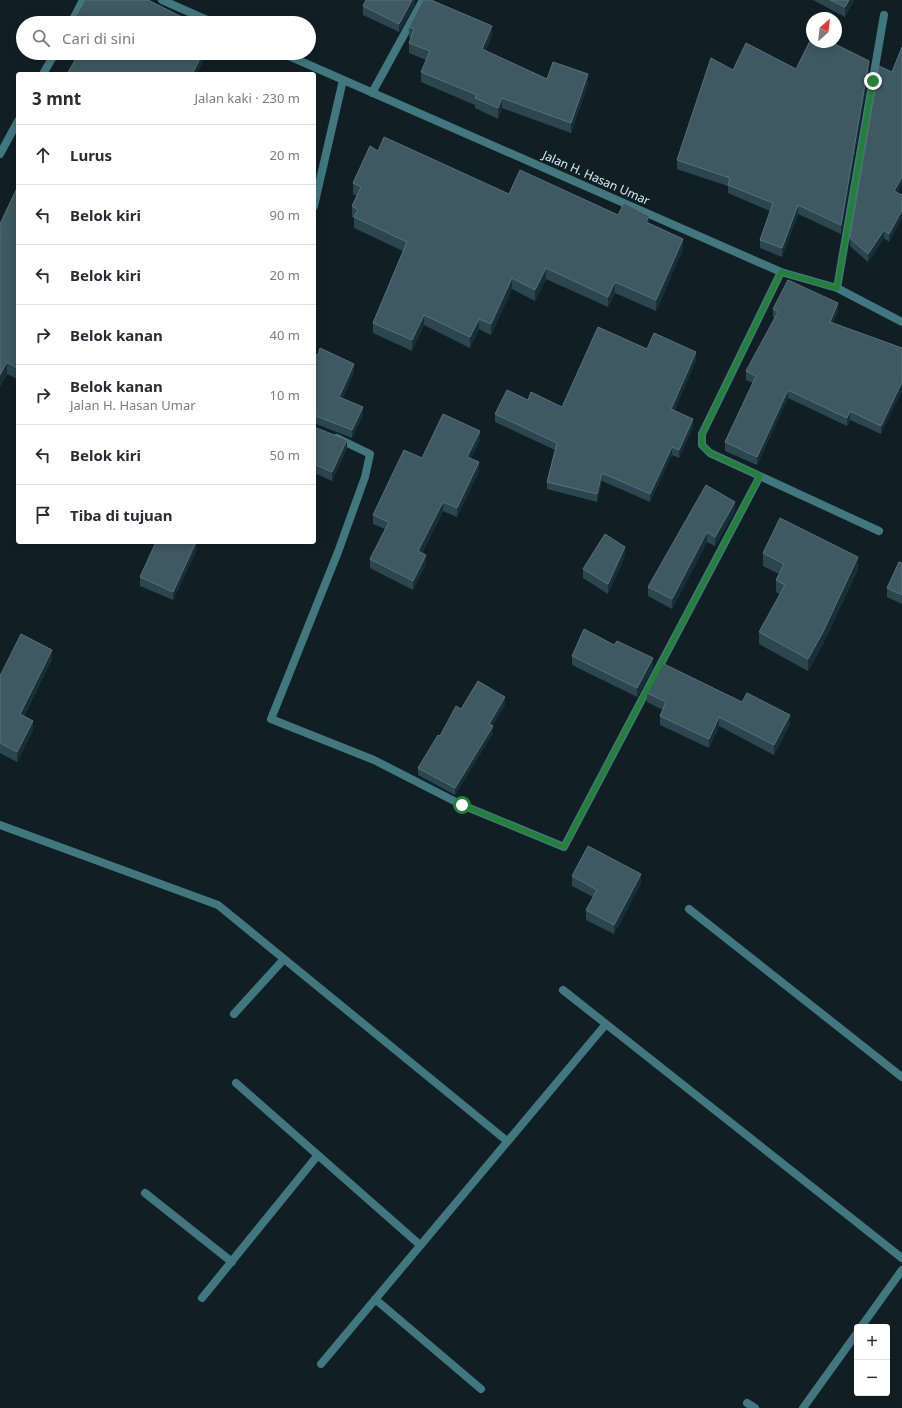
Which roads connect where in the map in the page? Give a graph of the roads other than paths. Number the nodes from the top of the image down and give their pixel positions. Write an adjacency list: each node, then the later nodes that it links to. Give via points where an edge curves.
1 (83, 0): 4 (street)
2 (162, 0): 5 (street)
3 (423, 0): 11 (street)
4 (75, 16)
5 (198, 16)
6 (884, 16): 16 (street)
7 (51, 60): 9 (street)
8 (298, 60): 10 (street, Jalan H. Hasan Umar)
9 (44, 72)
10 (343, 80): 11 (street, Jalan H. Hasan Umar); 14 (street)
11 (372, 93): 15 (street, Jalan H. Hasan Umar)
12 (16, 125): 13 (street)
13 (0, 154)
14 (316, 197)
15 (781, 272): 16 (street, Jalan H. Hasan Umar); 19 (street, via 702,434 702,445 710,453)
16 (837, 288): 17 (street, Jalan H. Hasan Umar)
17 (902, 322)
18 (328, 434): 19 (street, via 370,454 365,477 338,552 271,719 374,760 462,805 564,847)
19 (760, 476): 20 (street)
20 (879, 531)
21 (0, 825): 23 (street, via 218,905)
22 (689, 909): 27 (street)
23 (284, 959): 25 (street); 29 (street)
24 (563, 990): 26 (street)
25 (234, 1014)
26 (606, 1024): 29 (street); 33 (street)
27 (902, 1077)
28 (236, 1083): 30 (street)
29 (507, 1141): 32 (street)
30 (318, 1155): 32 (street); 34 (street)
31 (145, 1193): 34 (street)
32 (420, 1245): 37 (street)
33 (902, 1258)
34 (232, 1262): 36 (street)
35 (902, 1270): 38 (street)
36 (202, 1298)
37 (375, 1299): 40 (street); 41 (street)
38 (863, 1324)
39 (854, 1337): 44 (street)
40 (321, 1364)
41 (481, 1389)
42 (747, 1403): 43 (street)
43 (755, 1408)
44 (803, 1408)

